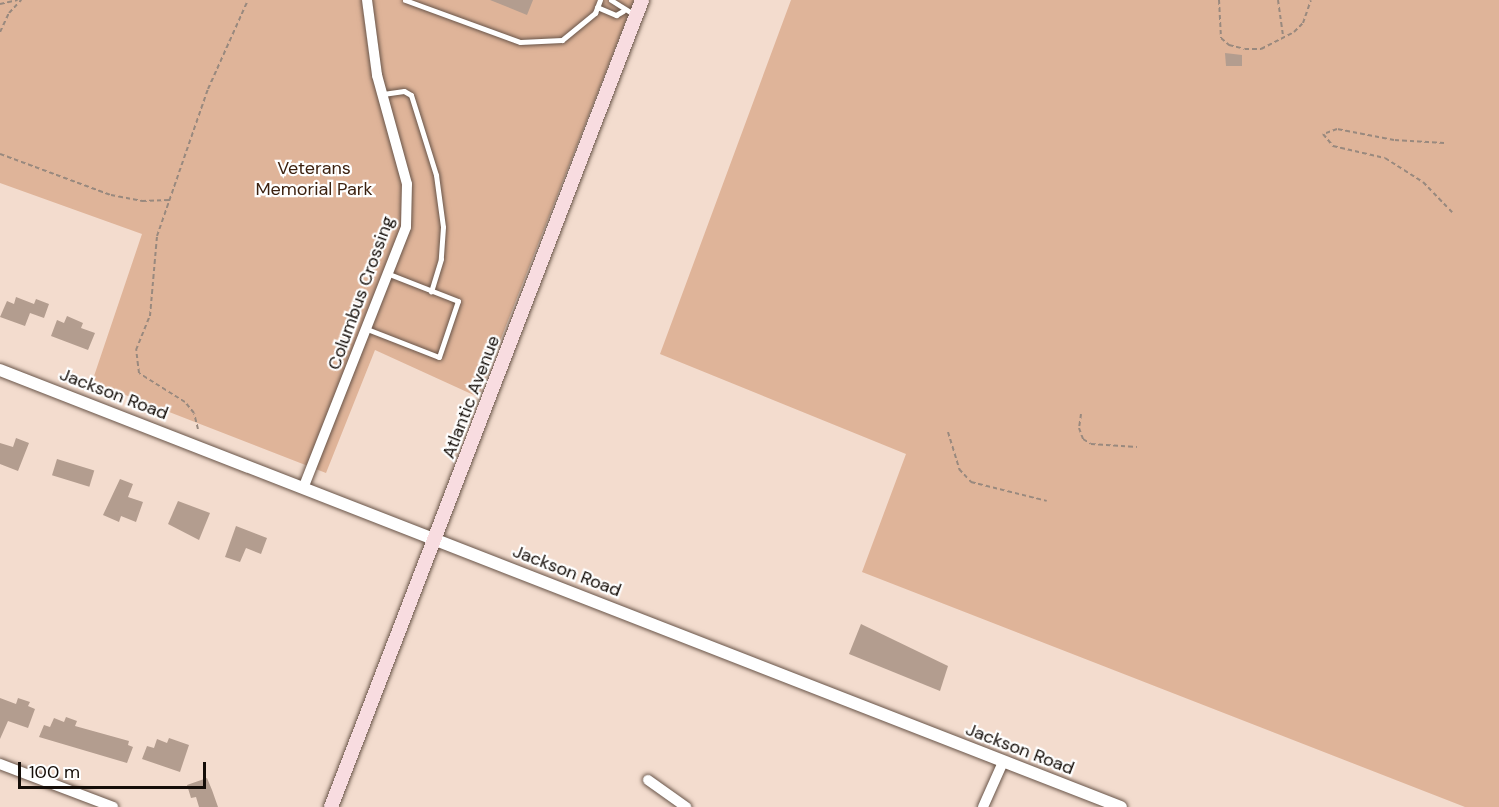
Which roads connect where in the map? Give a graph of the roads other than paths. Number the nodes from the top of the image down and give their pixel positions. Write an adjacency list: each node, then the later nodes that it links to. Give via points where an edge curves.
1 (367, 0): 8 (street, Columbus Crossing, via 370,40)
2 (408, 0): 6 (lane, via 520,42 562,40)
3 (600, 0): 6 (lane)
4 (611, 0): 7 (lane)
5 (642, 0): 7 (main road, Atlantic Avenue)
6 (597, 7): 7 (lane, via 616,15)
7 (630, 13): 14 (main road, Atlantic Avenue)
8 (382, 94): 9 (street, Columbus Crossing, via 399,149 408,206 406,227); 10 (lane, via 397,90 411,95 436,175 443,227 441,259)
9 (389, 274): 10 (lane); 11 (street, Columbus Crossing)
10 (431, 291): 11 (lane, via 458,301 438,357)
11 (367, 329): 13 (street, Columbus Crossing)
12 (0, 370): 13 (street, Jackson Road)
13 (304, 486): 14 (street, Jackson Road)
14 (435, 539): 15 (street, Jackson Road); 19 (main road, Atlantic Avenue)
15 (1003, 762): 21 (street); 22 (street, Jackson Road)
16 (0, 764): 18 (street)
17 (648, 780): 20 (street)
18 (113, 807)
19 (331, 807)
20 (686, 807)
21 (983, 807)
22 (1121, 807)

